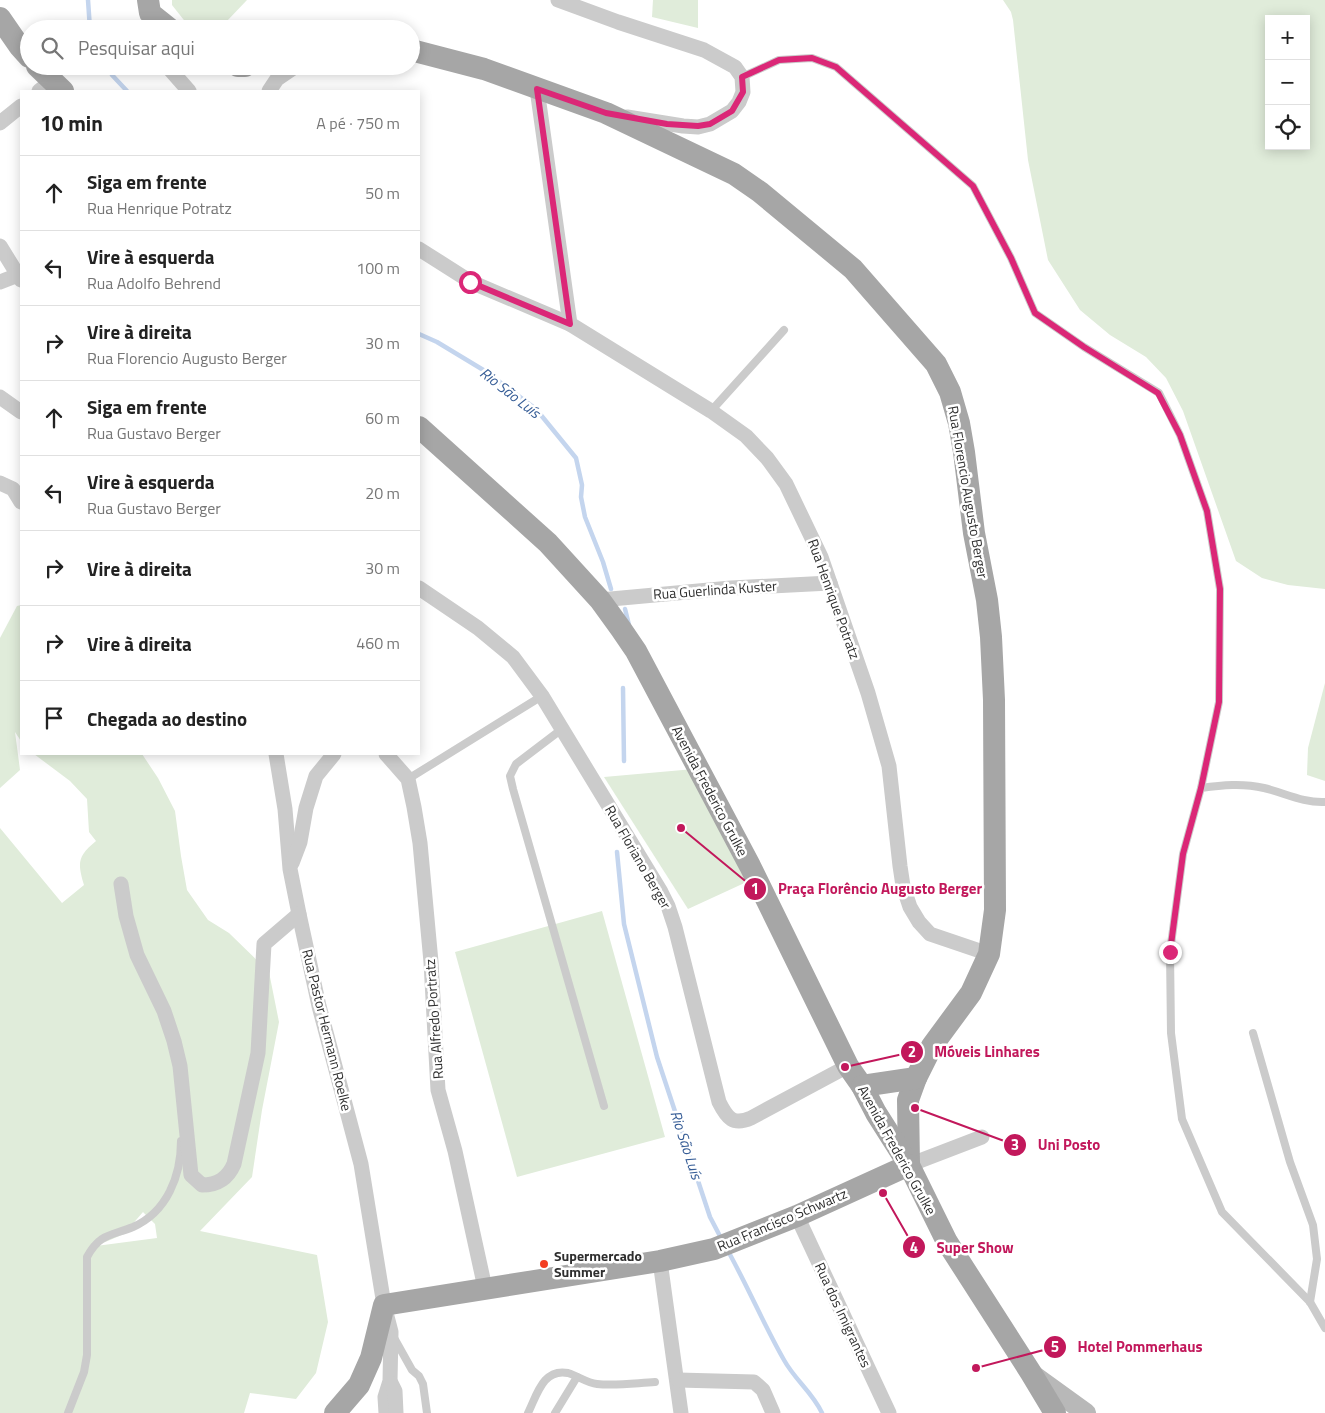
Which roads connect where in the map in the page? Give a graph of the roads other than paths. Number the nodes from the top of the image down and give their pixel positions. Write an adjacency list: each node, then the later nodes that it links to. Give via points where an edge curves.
1 (558, 0): 7 (street, via 704,50 735,67)
2 (0, 18): 3 (main road)
3 (20, 47)
4 (420, 52): 8 (main road, Rua Florencio Augusto Berger, via 484,69)
5 (175, 75): 9 (street)
6 (283, 75): 10 (street)
7 (742, 77): 12 (street, via 743,92 739,102 732,111 710,124 683,126); 35 (lane, via 779,60 812,58 836,67 973,186 1011,258 1035,313 1158,393 1180,435 1207,511 1220,589 1219,702)
8 (537, 89): 12 (main road, Rua Florencio Augusto Berger); 18 (street)
9 (188, 90)
10 (270, 90)
11 (20, 107): 13 (street)
12 (606, 113): 40 (main road, Rua Florencio Augusto Berger, via 734,174 760,192 853,270 936,364 950,392 964,452 991,637 995,910)
13 (0, 124)
14 (0, 246): 16 (street)
15 (420, 250): 18 (street, Rua Henrique Potratz, via 470,282)
16 (20, 277): 17 (street)
17 (0, 282)
18 (570, 324): 22 (street, Rua Henrique Potratz)
19 (784, 330): 22 (lane)
20 (0, 397): 21 (street)
21 (20, 411)
22 (711, 411): 26 (street, Rua Henrique Potratz, via 746,436 786,484 822,557)
23 (420, 428): 28 (main road, Avenida Frederico Grulke, via 548,542)
24 (0, 482): 25 (street, via 13,489)
25 (20, 500)
26 (830, 583): 28 (street, Rua Guerlinda Kuster); 40 (street, Rua Henrique Potratz, via 868,694 888,766 903,886 910,907 930,934)
27 (420, 589): 29 (street, Rua Floriano Berger, via 497,643)
28 (600, 600): 42 (main road, Avenida Frederico Grulke, via 636,651 750,866)
29 (542, 696): 30 (street, Rua Floriano Berger); 34 (lane)
30 (562, 729): 42 (street, Rua Floriano Berger, via 668,906 719,1102 727,1117 734,1121 751,1118); 46 (lane, via 516,764 510,776)
31 (276, 755): 37 (street, Rua Pastor Hermann Roelke)
32 (333, 755): 37 (street, via 316,776)
33 (387, 755): 34 (street)
34 (408, 779): 51 (street, Rua Alfredo Portratz, via 420,843 438,1090)
35 (1201, 788): 36 (lane, via 1225,784 1262,788 1312,803); 52 (lane, via 1183,854 1170,952 1171,1033 1182,1119 1222,1212)
36 (1325, 802)
37 (290, 869): 39 (street, Rua Pastor Hermann Roelke)
38 (121, 884): 45 (street, via 137,955 164,1011 174,1041)
39 (299, 914): 45 (street, via 264,944 258,1053 234,1164 214,1185 202,1185 191,1175); 53 (street, Rua Pastor Hermann Roelke, via 319,1006 361,1164)
40 (989, 954): 43 (main road, Rua Florencio Augusto Berger, via 971,992 932,1046)
41 (1253, 1033): 52 (lane, via 1290,1162 1313,1225 1317,1259)
42 (848, 1066): 44 (main road, Avenida Frederico Grulke)
43 (916, 1078): 44 (main road); 48 (main road, Rua Florencio Augusto Berger, via 908,1100)
44 (862, 1086): 48 (main road, Avenida Frederico Grulke)
45 (183, 1100): 61 (lane, via 178,1171 167,1197 145,1220 101,1238 87,1257 87,1355)
46 (604, 1106)
47 (982, 1137): 48 (street)
48 (909, 1165): 49 (main road, Rua Francisco Schwartz); 56 (main road, Avenida Frederico Grulke, via 947,1242)
49 (797, 1216): 50 (main road, Rua Francisco Schwartz, via 714,1249); 70 (street, Rua dos Imigrantes)
50 (660, 1261): 51 (main road, Rua Francisco Schwartz); 58 (street)
51 (485, 1288): 53 (main road, Rua Francisco Schwartz)
52 (1310, 1302): 54 (lane)
53 (384, 1305): 55 (street, Rua Pastor Hermann Roelke); 62 (main road, via 371,1358 359,1385)
54 (1325, 1328)
55 (391, 1332): 59 (street, Rua Pastor Hermann Roelke); 65 (lane, via 423,1384)
56 (1031, 1372): 71 (main road, Avenida Frederico Grulke); 72 (street)
57 (577, 1377): 60 (lane, via 606,1385); 66 (lane, via 568,1373 550,1375 543,1382); 67 (lane)
58 (678, 1380): 68 (street); 69 (street, via 754,1382 763,1390)
59 (390, 1381): 63 (street, via 385,1397); 64 (street, via 395,1391)
60 (656, 1382)
61 (68, 1413)
62 (335, 1413)
63 (386, 1413)
64 (396, 1413)
65 (427, 1413)
66 (528, 1413)
67 (555, 1413)
68 (682, 1413)
69 (773, 1413)
70 (889, 1413)
71 (1055, 1413)
72 (1086, 1413)

